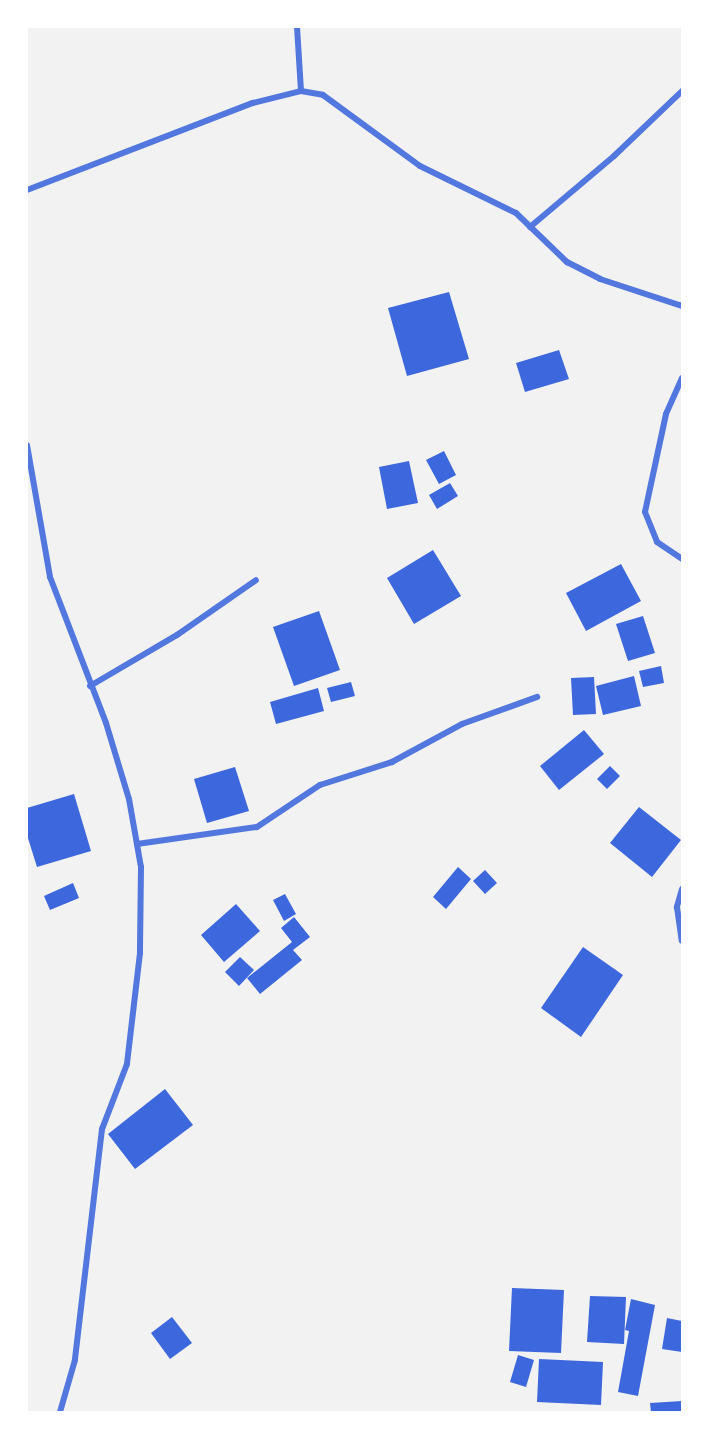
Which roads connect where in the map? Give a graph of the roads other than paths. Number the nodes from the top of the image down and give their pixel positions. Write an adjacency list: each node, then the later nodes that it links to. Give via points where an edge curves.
1 (297, 27): 2 (street)
2 (301, 91): 4 (street, via 254,103); 5 (street, via 323,95 420,165 516,213)
3 (682, 91): 5 (street)
4 (27, 190)
5 (530, 228): 6 (street, via 567,262 600,279)
6 (682, 306)
7 (682, 378): 9 (street, via 666,414 645,512 657,542)
8 (27, 445): 11 (street, via 50,578)
9 (682, 559)
10 (256, 580): 11 (street, via 177,635)
11 (90, 686): 13 (street, via 129,798)
12 (537, 697): 13 (street, via 462,724 392,762 320,785 257,827)
13 (137, 844): 16 (street, via 141,867 140,953 127,1064 102,1130 75,1360)
14 (682, 889): 15 (street, via 677,907)
15 (682, 942)
16 (60, 1412)

